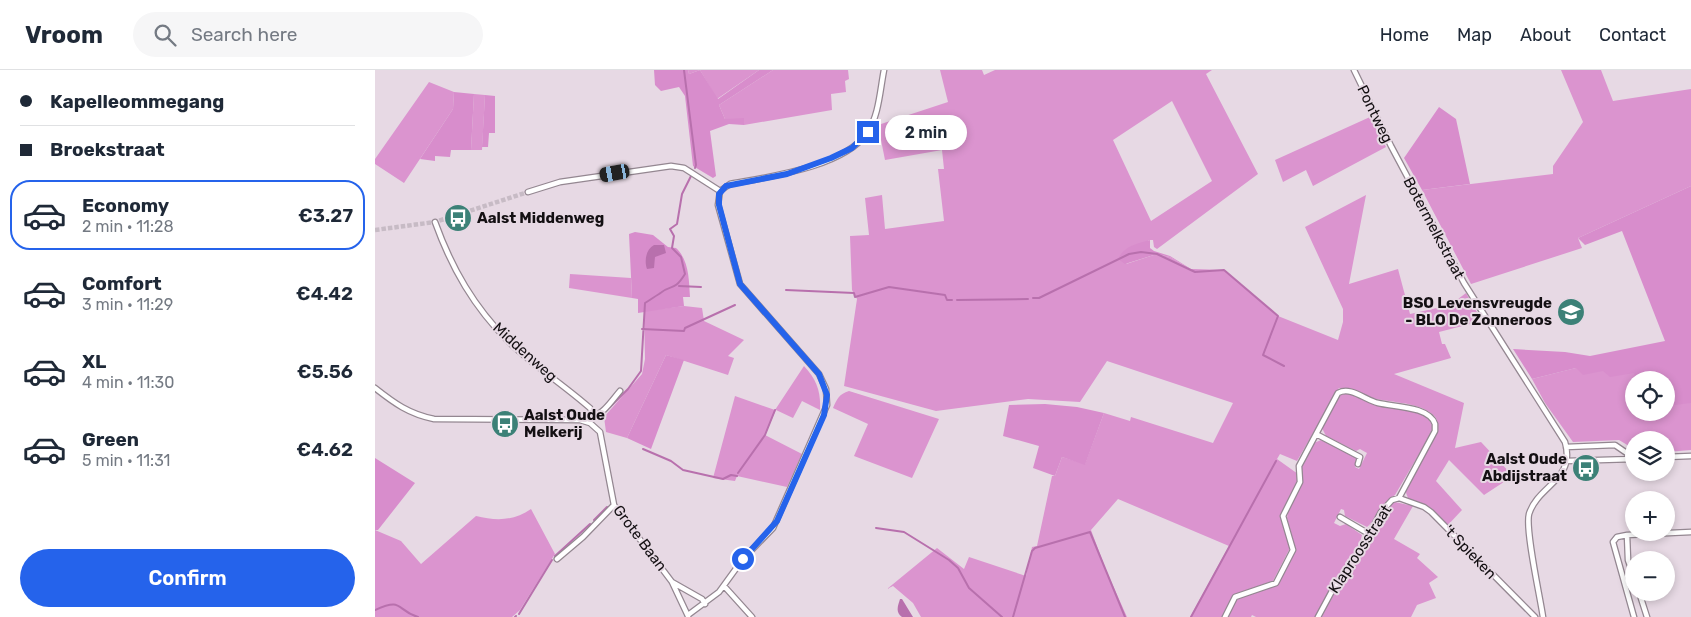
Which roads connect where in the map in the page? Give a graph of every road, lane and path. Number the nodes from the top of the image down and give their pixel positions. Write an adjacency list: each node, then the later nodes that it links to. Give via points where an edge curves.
1 (884, 70): 4 (street, via 868,132 852,148 805,169 730,184)
2 (1354, 70): 3 (street, Pontweg)
3 (1397, 157): 12 (street, Botermelkstraat, via 1464,283)
4 (720, 191): 5 (street, via 685,168 671,166 560,182); 28 (street, via 719,205 740,284 819,374 826,388 827,401 824,415 777,521)
5 (528, 192)
6 (435, 222): 9 (street, Middenweg, via 454,269 482,313 511,343 590,408)
7 (375, 388): 10 (street, via 415,416 434,419 580,420)
8 (620, 391): 9 (street, via 601,412)
9 (591, 417): 10 (street)
10 (590, 423): 20 (street, Grote Baan, via 601,438)
11 (1316, 434): 18 (street, via 1360,457); 19 (street, Klaproosstraat, via 1338,393 1343,390 1378,403 1412,408 1434,419 1435,431); 33 (street, Klaproosstraat, via 1299,466 1300,482 1283,516 1293,550 1275,583 1235,597)
12 (1566, 447): 13 (street, via 1615,445); 17 (street, Botermelkstraat)
13 (1625, 452)
14 (1691, 456): 15 (street)
15 (1675, 457)
16 (1625, 459): 17 (street)
17 (1566, 461): 36 (street, Botermelkstraat, via 1559,477 1535,502 1528,521)
18 (1359, 464)
19 (1399, 498): 24 (street, Klaproosstraat, via 1386,504); 35 (street, 't Spieken, via 1431,512)
20 (614, 505): 26 (street); 27 (street, Grote Baan)
21 (1340, 517): 24 (street)
22 (1675, 532): 23 (street)
23 (1691, 532)
24 (1369, 534): 34 (street, Klaproosstraat)
25 (1625, 534): 37 (street, via 1617,536 1613,542)
26 (557, 559)
27 (672, 582): 30 (street, Grote Baan); 31 (street, Grote Baan)
28 (724, 586): 30 (street); 32 (street)
29 (1642, 601): 38 (street)
30 (705, 604): 31 (street)
31 (688, 616)
32 (752, 617)
33 (1225, 617)
34 (1318, 617)
35 (1535, 617)
36 (1543, 617)
37 (1635, 617)
38 (1647, 617)

